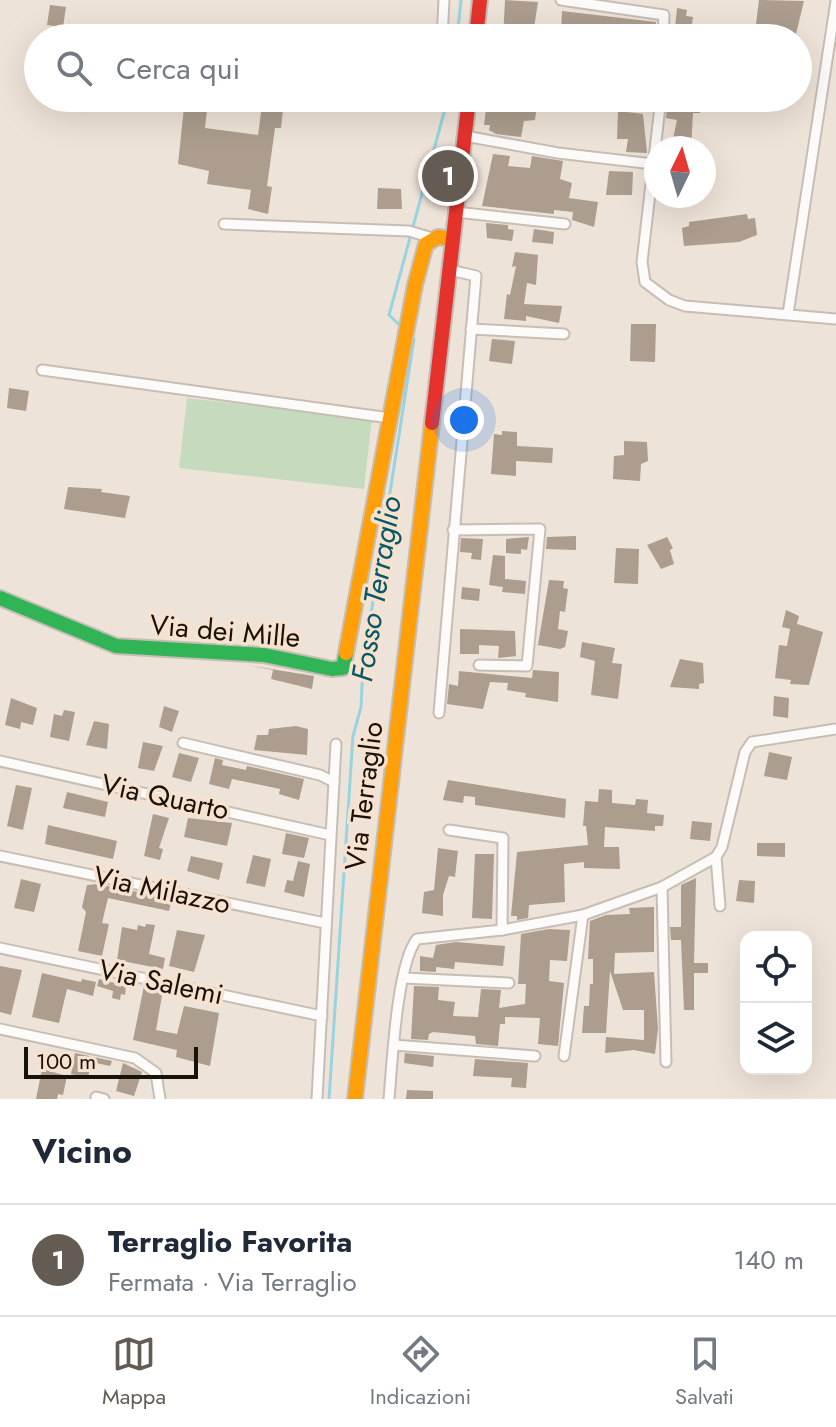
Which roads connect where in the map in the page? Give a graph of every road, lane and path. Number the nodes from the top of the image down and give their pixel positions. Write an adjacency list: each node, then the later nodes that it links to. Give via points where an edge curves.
1 (444, 0): 5 (street)
2 (480, 0): 6 (main road)
3 (561, 0): 7 (street, via 664,15)
4 (836, 1): 20 (street)
5 (443, 24)
6 (477, 24)
7 (664, 24)
8 (468, 112): 10 (main road, Via Terraglio)
9 (659, 112): 11 (street)
10 (465, 136): 12 (street); 14 (main road, Via Terraglio)
11 (656, 136)
12 (644, 163)
13 (648, 208): 20 (street, via 645,282 685,306)
14 (456, 212): 16 (street); 18 (main road, Via Terraglio)
15 (224, 224): 17 (street)
16 (565, 224)
17 (426, 236): 18 (main road); 25 (main road, Via dei Mille)
18 (453, 239): 19 (main road, Via Terraglio)
19 (450, 270): 22 (street, via 476,276); 55 (main road, Via Terraglio)
20 (788, 314): 21 (street)
21 (836, 319)
22 (471, 329): 23 (street); 26 (street)
23 (564, 334)
24 (42, 370): 25 (street)
25 (390, 418): 27 (main road, Via dei Mille, via 343,668 264,655 116,646)
26 (453, 530): 28 (street, via 540,529 527,666); 29 (street)
27 (0, 598)
28 (479, 665)
29 (439, 713)
30 (836, 729): 38 (street, via 752,742)
31 (183, 743): 34 (street, Via Quarto)
32 (336, 744): 34 (street)
33 (0, 761): 36 (street, Via Quarto)
34 (334, 782): 36 (street)
35 (449, 830): 43 (street, via 503,838)
36 (330, 835): 42 (street)
37 (0, 856): 42 (street, Via Milazzo)
38 (716, 857): 39 (street); 40 (street)
39 (662, 887): 41 (street); 52 (street)
40 (720, 906)
41 (583, 915): 43 (street); 51 (street)
42 (325, 923): 47 (street)
43 (502, 930): 45 (street, via 417,939 410,947)
44 (0, 948): 47 (street, Via Salemi)
45 (404, 978): 46 (street); 49 (street)
46 (509, 983)
47 (322, 1016): 54 (street)
48 (0, 1029): 53 (street, via 135,1058 156,1073)
49 (394, 1045): 50 (street); 56 (street)
50 (535, 1056)
51 (564, 1056)
52 (666, 1062)
53 (160, 1099)
54 (317, 1099)
55 (355, 1099)
56 (389, 1099)

